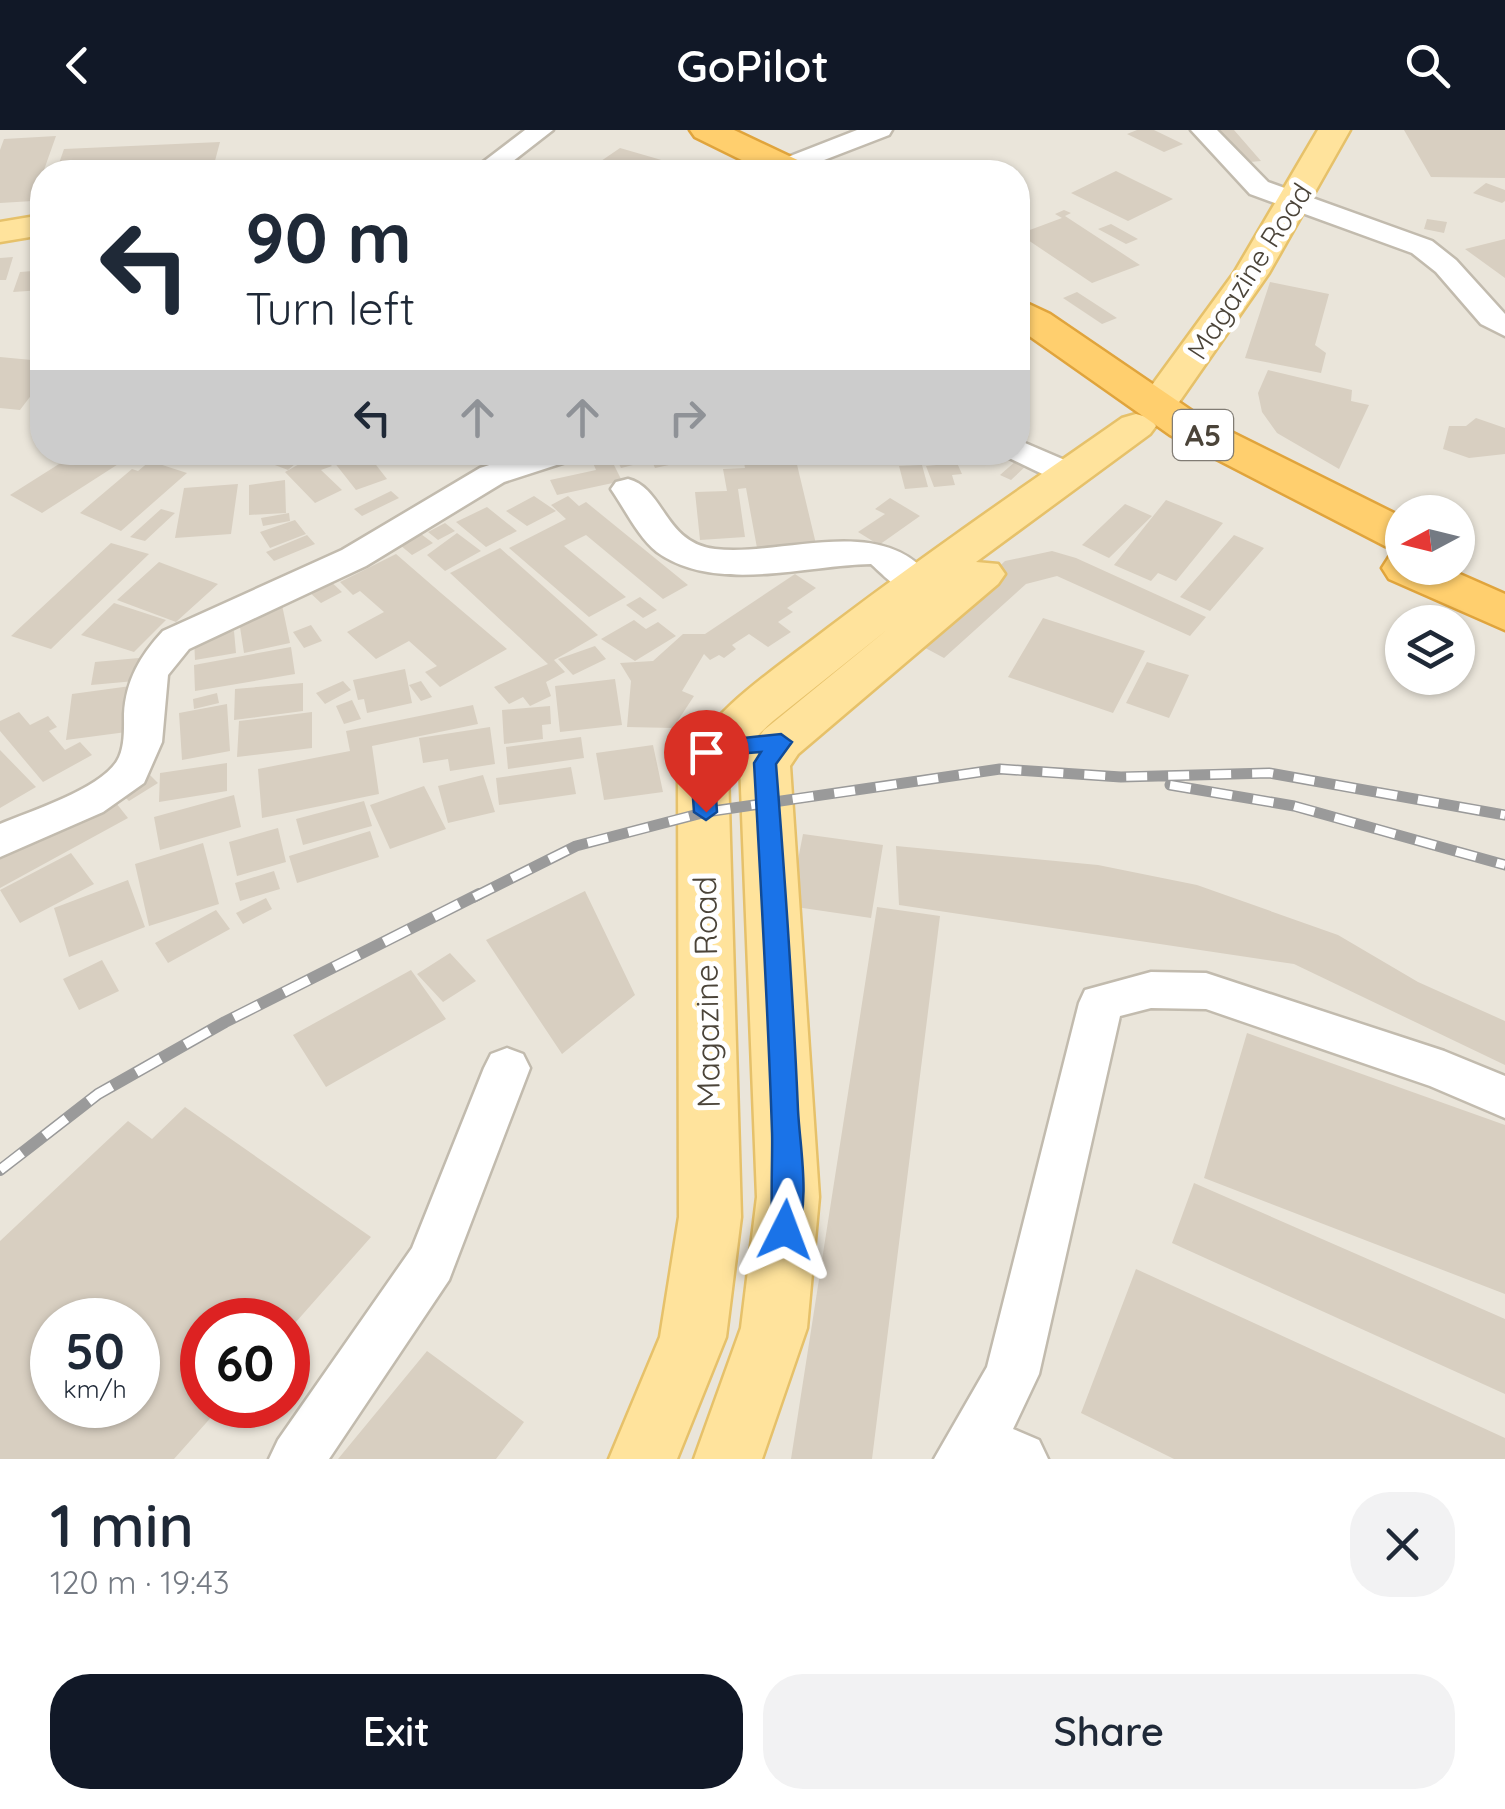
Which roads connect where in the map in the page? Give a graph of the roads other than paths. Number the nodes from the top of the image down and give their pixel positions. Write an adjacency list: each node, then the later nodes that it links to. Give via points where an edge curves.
1 (541, 130): 7 (street)
2 (667, 130): 8 (highway)
3 (707, 130): 9 (highway)
4 (880, 130): 10 (street)
5 (1203, 130): 11 (street, via 1260,188)
6 (1334, 130): 11 (main road, Magazine Road)
7 (500, 160)
8 (747, 160)
9 (758, 160)
10 (805, 160)
11 (1296, 202): 17 (street, via 1422,247); 19 (main road, Magazine Road)
12 (30, 228): 13 (main road)
13 (0, 232)
14 (30, 238): 15 (main road)
15 (0, 242)
16 (1030, 320): 19 (highway, A5)
17 (1505, 327)
18 (1030, 350): 19 (highway, A5)
19 (1149, 424): 22 (main road, Magazine Road); 24 (highway, A5); 25 (highway, A5, via 1234,485); 31 (main road, Magazine Road)
20 (1030, 456): 22 (street)
21 (521, 465): 33 (street, via 492,474 354,558 176,640 148,674 139,756 129,775)
22 (1069, 474): 27 (main road, Magazine Road)
23 (628, 489): 27 (street, via 671,546 716,561 872,553)
24 (1385, 527)
25 (1385, 558)
26 (1475, 569): 28 (highway)
27 (917, 584): 32 (main road, Magazine Road)
28 (1505, 584)
29 (1443, 585): 30 (highway, A5)
30 (1505, 614)
31 (781, 742): 32 (main road); 39 (main road, Magazine Road, via 765,763 788,1197 774,1328)
32 (715, 748): 38 (main road, Magazine Road, via 702,769 710,1217 692,1338)
33 (0, 842)
34 (507, 1068): 37 (street, via 431,1263)
35 (1505, 1098): 36 (street, via 1206,991 1151,990 1101,1003)
36 (987, 1453)
37 (296, 1459)
38 (643, 1459)
39 (728, 1459)

